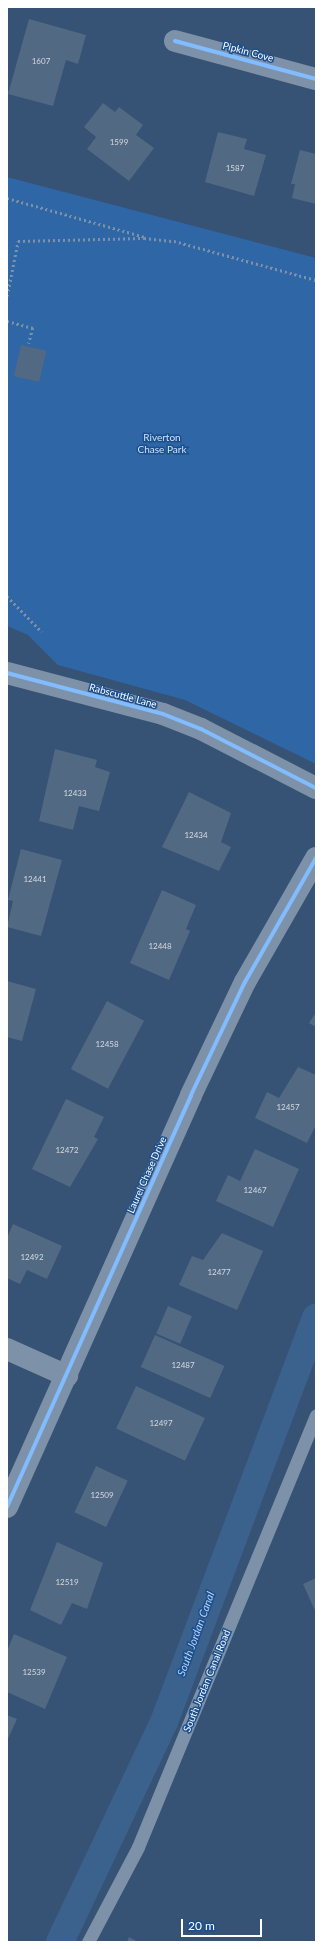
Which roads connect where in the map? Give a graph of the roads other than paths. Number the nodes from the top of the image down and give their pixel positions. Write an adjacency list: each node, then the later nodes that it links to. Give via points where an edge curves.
1 (175, 41): 2 (street, Pipkin Cove)
2 (316, 79)
3 (7, 674): 4 (street, Rabscuttle Lane, via 170,717 201,729)
4 (316, 788)
5 (316, 858): 7 (street, Laurel Chase Drive, via 245,982)
6 (7, 1349): 7 (street)
7 (67, 1376): 9 (street, Laurel Chase Drive)
8 (316, 1415): 10 (lane, South Jordan Canal Road, via 138,1848)
9 (7, 1507)
10 (88, 1942)

